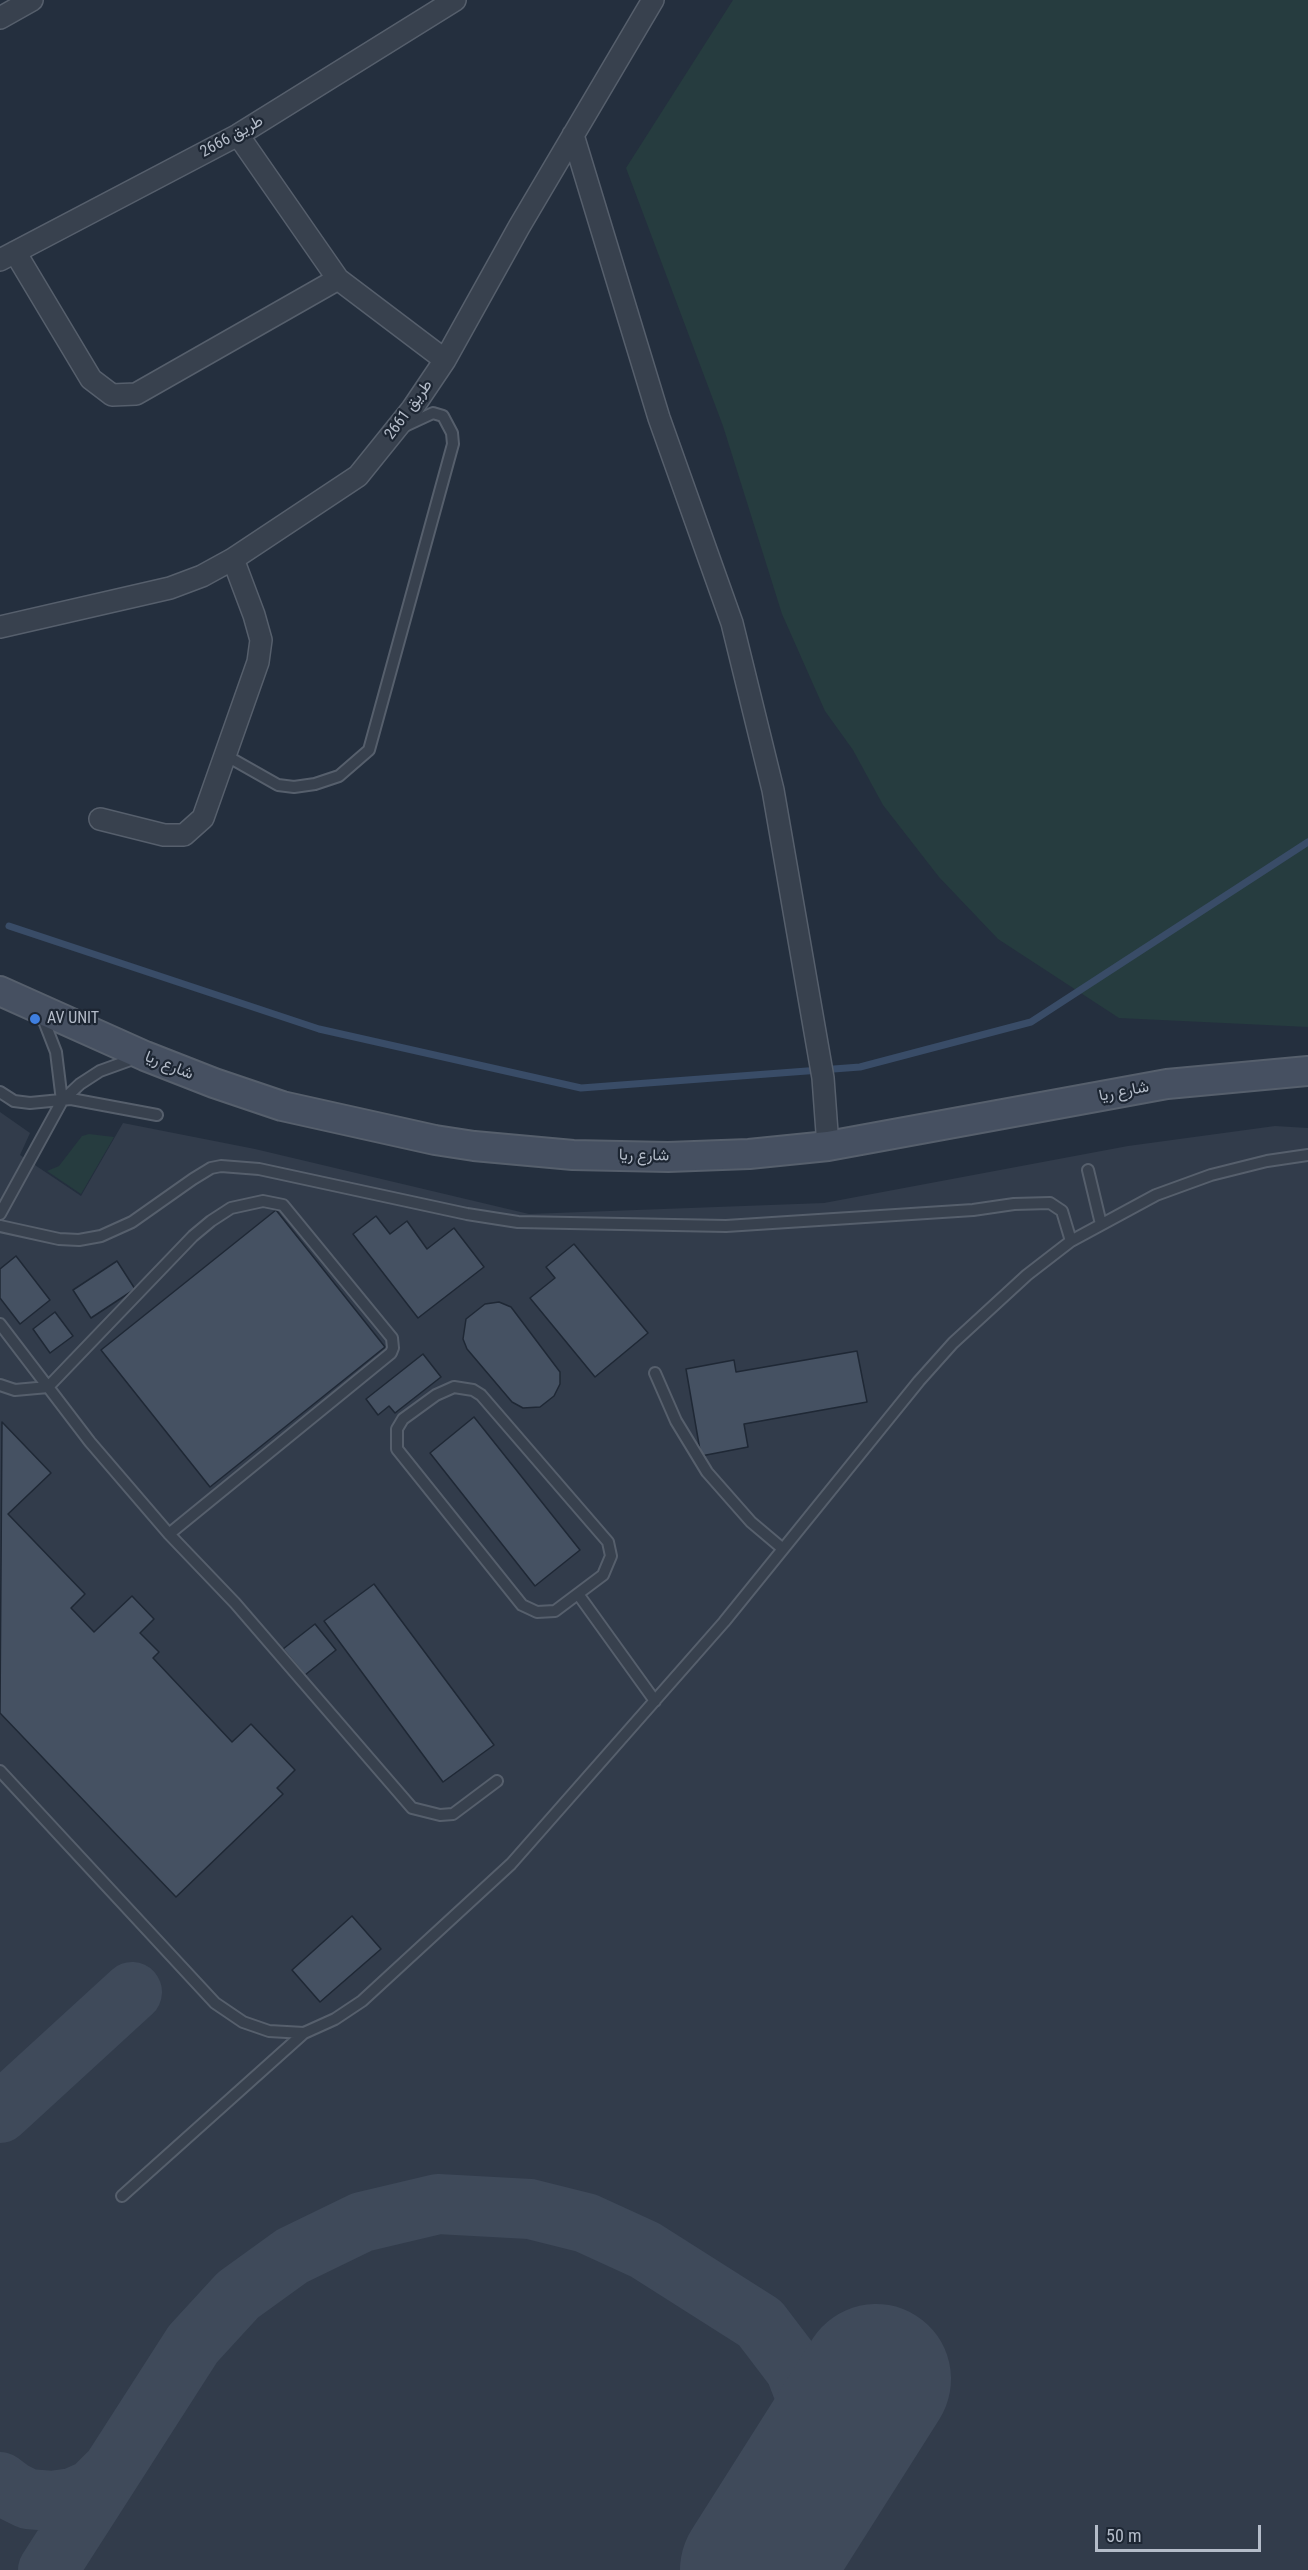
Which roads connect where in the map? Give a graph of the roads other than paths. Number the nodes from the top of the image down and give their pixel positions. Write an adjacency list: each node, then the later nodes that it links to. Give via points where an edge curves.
1 (32, 0): 4 (street)
2 (455, 0): 5 (street, طريق 2666)
3 (653, 0): 6 (street, طريق 2661)
4 (0, 18)
5 (238, 135): 7 (street, طريق 2666); 8 (street)
6 (573, 135): 9 (street, طريق 2661); 22 (street, via 659,418 732,623 773,790 823,1078)
7 (8, 256): 8 (street, via 91,379 112,395 136,394)
8 (338, 279): 9 (street)
9 (445, 360): 10 (street, طريق 2661)
10 (396, 430): 11 (street, طريق 2661, via 358,476); 13 (lane, via 433,413 443,416 449,424 453,444 369,750 339,776 294,787 278,785)
11 (233, 559): 12 (street, طريق 2661, via 170,588); 13 (street, via 261,640 258,662)
12 (0, 627)
13 (225, 755): 14 (street, via 203,818 184,835 164,835)
14 (99, 819)
15 (0, 991): 16 (main road, شارع ريا)
16 (38, 1007): 17 (main road, شارع ريا); 20 (lane, via 56,1052)
17 (145, 1056): 20 (lane, via 100,1071); 22 (main road, شارع ريا, via 282,1106 386,1131 474,1146 573,1155 668,1157)
18 (1308, 1071): 22 (main road, شارع ريا, via 1167,1084)
19 (0, 1092): 20 (lane, via 14,1101)
20 (62, 1101): 21 (lane, via 71,1099); 25 (lane)
21 (157, 1115)
22 (828, 1146)
23 (1308, 1155): 26 (lane, via 1211,1175 1156,1195)
24 (1088, 1170): 26 (lane)
25 (0, 1214)
26 (1101, 1224): 28 (lane)
27 (0, 1226): 28 (lane, via 58,1239 101,1236 132,1222 193,1179 221,1166 259,1169 518,1222 726,1226 1050,1203 1062,1211)
28 (1071, 1240): 34 (lane, via 953,1343 888,1417)
29 (0, 1324): 32 (lane)
30 (655, 1373): 34 (lane, via 676,1421 707,1472 751,1522)
31 (0, 1385): 32 (lane, via 15,1390)
32 (48, 1387): 33 (lane); 33 (lane, via 193,1236 231,1208 263,1201 283,1205 363,1302 392,1338 390,1353)
33 (169, 1534): 38 (lane, via 235,1603 412,1808 453,1815)
34 (783, 1549): 36 (lane)
35 (578, 1594): 35 (lane, via 607,1569 611,1556 608,1542 481,1395 464,1388 444,1390 403,1419 397,1429 397,1449 522,1605 544,1613 555,1611); 36 (lane)
36 (655, 1701): 39 (lane, via 511,1864 362,2001)
37 (0, 1771): 39 (lane, via 216,2003 243,2022 269,2031)
38 (497, 1781)
39 (304, 2033): 40 (lane)
40 (122, 2196)

